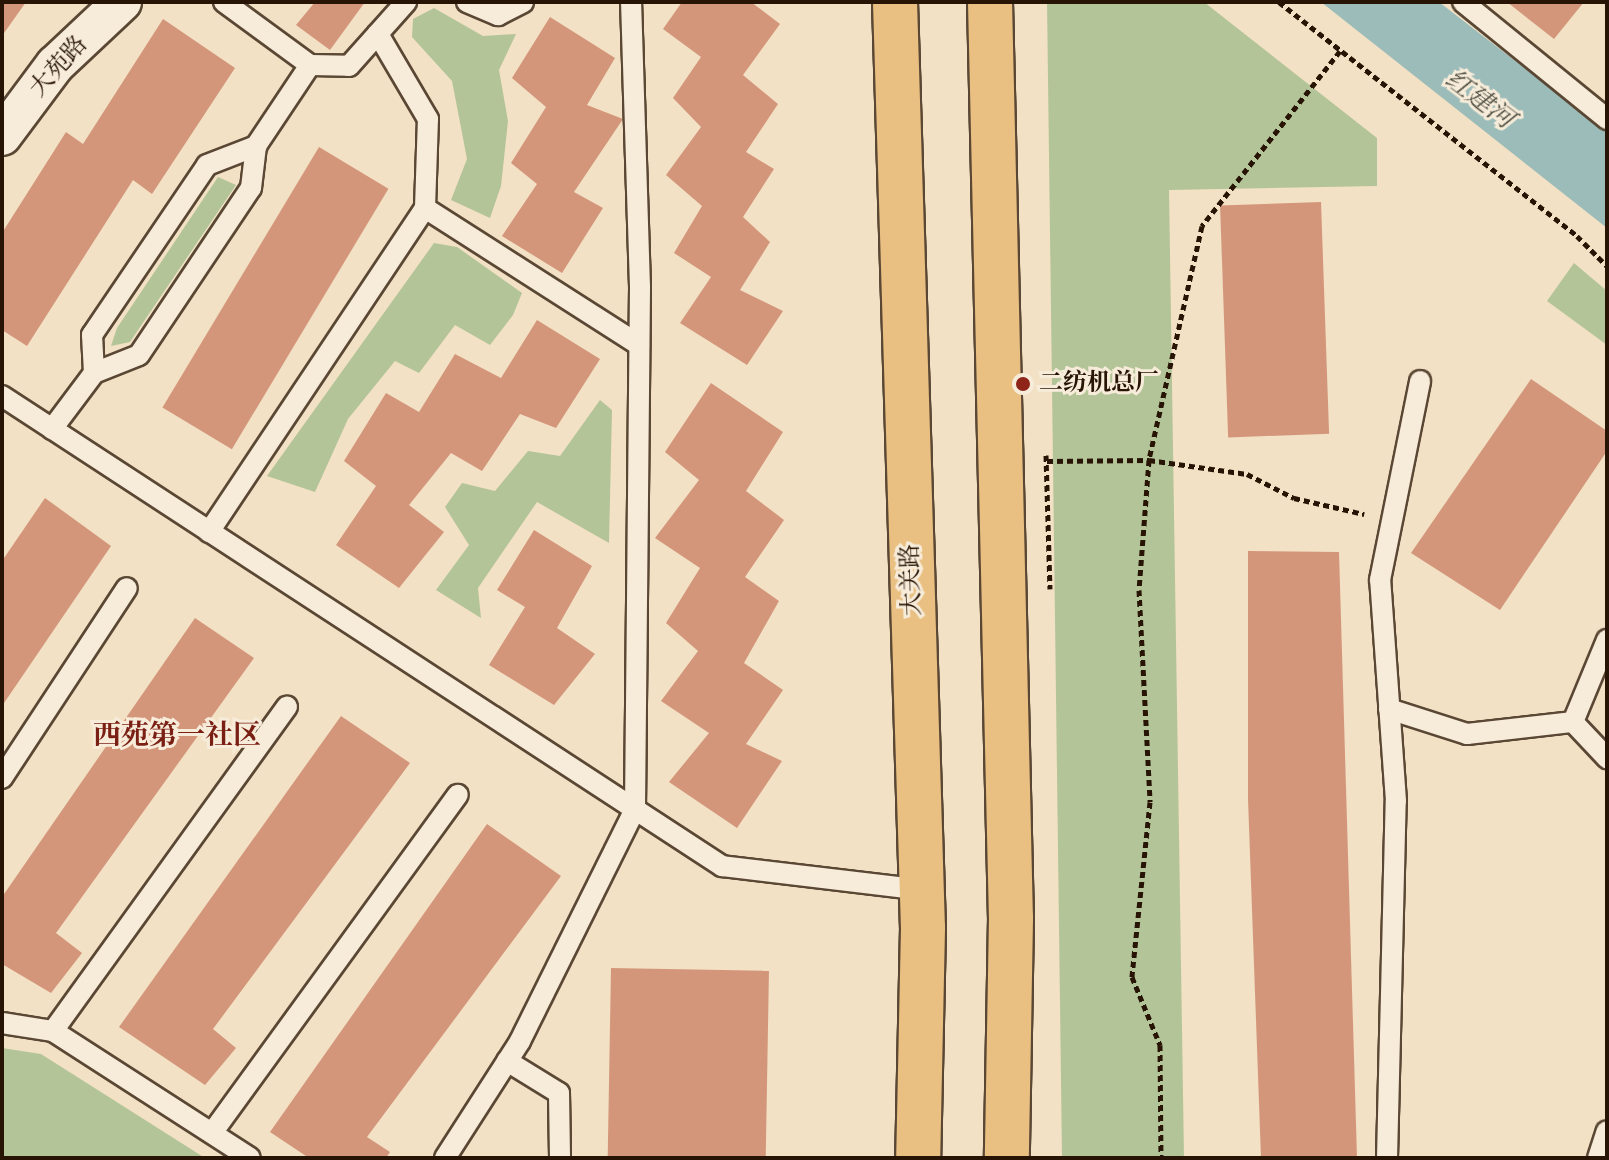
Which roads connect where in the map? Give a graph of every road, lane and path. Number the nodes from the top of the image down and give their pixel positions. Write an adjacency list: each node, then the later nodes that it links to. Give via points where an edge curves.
1 (122, 2): 15 (street, 大苑路, via 55,65)
2 (224, 2): 13 (lane)
3 (406, 2): 11 (lane)
4 (467, 2): 5 (lane, via 498,15)
5 (523, 2)
6 (631, 2): 19 (lane)
7 (895, 2): 37 (main road, 大关路)
8 (990, 2): 25 (main road)
9 (1279, 2): 12 (path)
10 (1463, 2): 14 (lane)
11 (378, 34): 13 (lane, via 349,66); 17 (lane, via 428,119)
12 (1340, 51): 18 (path, via 1577,236); 24 (path, via 1202,226)
13 (310, 65): 16 (lane)
14 (1607, 119)
15 (2, 136)
16 (256, 146): 20 (lane, via 251,188 139,355); 20 (lane, via 207,165 92,335)
17 (425, 208): 19 (lane); 27 (lane)
18 (1607, 266)
19 (639, 345): 36 (lane)
20 (94, 373): 23 (lane)
21 (1420, 381): 26 (lane)
22 (2, 396): 23 (lane)
23 (52, 429): 27 (lane)
24 (1149, 460): 25 (path); 26 (path, via 1247,474 1294,498); 48 (path, via 1139,590 1150,802 1132,977 1160,1045)
25 (1000, 462): 47 (main road, via 1011,918)
26 (1392, 521): 31 (lane, via 1380,580)
27 (209, 532): 36 (lane)
28 (127, 588): 34 (lane)
29 (1607, 640): 32 (lane)
30 (287, 707): 39 (lane)
31 (1389, 709): 32 (lane, via 1467,734); 49 (lane, via 1396,801)
32 (1573, 722): 33 (lane)
33 (1607, 758)
34 (2, 778)
35 (458, 795): 42 (lane)
36 (635, 809): 37 (lane, via 722,866); 40 (lane)
37 (922, 890): 46 (main road, 大关路)
38 (2, 1023): 39 (lane)
39 (53, 1031): 42 (lane)
40 (507, 1061): 44 (lane); 45 (lane, via 559,1093)
41 (1607, 1131): 50 (lane)
42 (212, 1133): 43 (lane)
43 (250, 1158)
44 (445, 1158)
45 (560, 1158)
46 (918, 1158)
47 (1007, 1158)
48 (1161, 1158)
49 (1387, 1158)
50 (1598, 1158)

